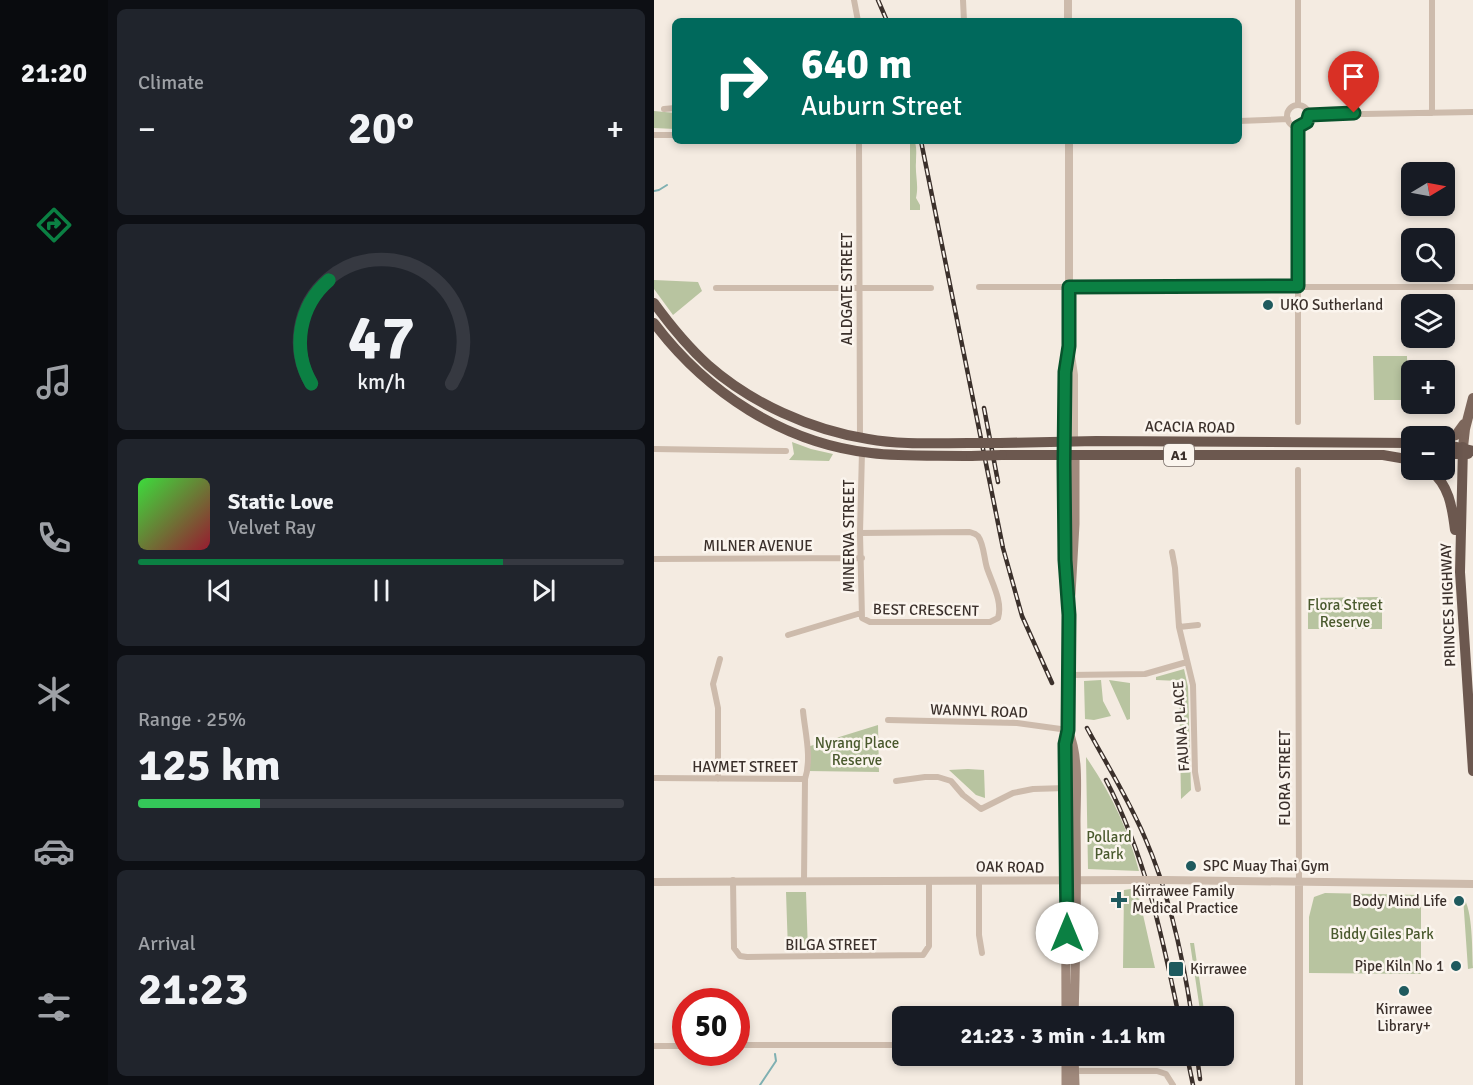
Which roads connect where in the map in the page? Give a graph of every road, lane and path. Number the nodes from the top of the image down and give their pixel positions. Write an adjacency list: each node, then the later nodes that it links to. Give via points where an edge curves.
1 (854, 0): 6 (street)
2 (963, 0): 7 (street)
3 (1068, 0): 8 (street)
4 (1298, 0): 9 (street)
5 (1432, 0): 12 (street)
6 (857, 18)
7 (964, 18)
8 (1068, 18)
9 (1298, 105): 14 (street, via 1307,109); 15 (street, via 1289,110)
10 (672, 108): 11 (street)
11 (664, 109)
12 (1432, 113): 13 (street); 14 (street)
13 (1473, 113)
14 (1309, 115): 17 (street, via 1307,122)
15 (1288, 119): 16 (street); 17 (street)
16 (1242, 121)
17 (1298, 127): 22 (street)
18 (654, 135): 19 (street)
19 (672, 135)
20 (859, 144): 27 (street, ALDGATE STREET)
21 (1069, 144): 24 (street)
22 (1298, 286): 24 (street); 25 (street); 33 (street)
23 (979, 287): 24 (street)
24 (1069, 287): 36 (street, via 1069,346 1074,375)
25 (1473, 287)
26 (716, 288): 27 (street)
27 (858, 288): 28 (street); 35 (street, ALDGATE STREET)
28 (931, 288)
29 (654, 303): 35 (highway, A1, via 686,344 726,380 791,415)
30 (654, 323): 40 (highway, A1, via 700,375 738,403 803,436)
31 (1473, 398): 32 (main road)
32 (1467, 418): 34 (main road); 41 (main road)
33 (1298, 422)
34 (1455, 435)
35 (860, 438): 36 (highway, ACACIA ROAD / A1, bridge, via 901,442)
36 (1069, 442): 37 (highway, ACACIA ROAD / A1); 43 (highway)
37 (1401, 443)
38 (654, 448): 39 (street)
39 (786, 451)
40 (862, 451): 43 (highway, ACACIA ROAD / A1, bridge, via 909,455); 48 (street, MINERVA STREET)
41 (1468, 452): 52 (highway, PRINCES HIGHWAY)
42 (1401, 454): 44 (highway, A1)
43 (1070, 455): 44 (highway, ACACIA ROAD / A1); 60 (main road, via 1075,524)
44 (1383, 455): 45 (highway, ACACIA ROAD / A1)
45 (1401, 458)
46 (1298, 470): 76 (street, FLORA STREET)
47 (1440, 480): 52 (highway, via 1450,502)
48 (860, 533): 50 (street, MINERVA STREET); 54 (street, BEST CRESCENT, via 976,534 999,613 996,621 990,622)
49 (1172, 552): 56 (street, FAUNA PLACE)
50 (862, 558): 51 (street, MILNER AVENUE); 53 (street, MINERVA STREET)
51 (654, 559)
52 (1460, 572): 64 (highway, PRINCES HIGHWAY)
53 (861, 613): 54 (street, MINERVA STREET); 57 (street)
54 (864, 620)
55 (1198, 625): 56 (street)
56 (1179, 627): 59 (street, FAUNA PLACE)
57 (788, 635)
58 (720, 659): 66 (street, via 713,684)
59 (1187, 662): 60 (street, FAUNA PLACE, via 1145,674); 70 (street, FAUNA PLACE, via 1193,686)
60 (1069, 675): 63 (main road)
61 (803, 711): 67 (street)
62 (888, 720): 63 (street, WANNYL ROAD, via 1017,723)
63 (1068, 730): 69 (main road); 75 (main road, via 1074,744)
64 (1473, 771)
65 (654, 778): 66 (street, HAYMET STREET)
66 (718, 779): 67 (street, HAYMET STREET)
67 (805, 779): 74 (street, HAYMET STREET)
68 (896, 781): 69 (street, via 938,777 951,781 981,809 1013,793)
69 (1066, 788): 75 (main road)
70 (1198, 789)
71 (733, 880): 72 (street, BILGA STREET, via 734,948 737,954 747,957 923,955 928,946); 74 (street, OAK ROAD); 77 (street, OAK ROAD)
72 (929, 880): 73 (street, OAK ROAD); 74 (street, OAK ROAD)
73 (978, 880): 75 (street, OAK ROAD); 79 (street)
74 (804, 881)
75 (1072, 881): 76 (street, OAK ROAD, bridge); 80 (main road); 81 (main road)
76 (1299, 881): 78 (street, OAK ROAD); 92 (street, FLORA STREET)
77 (654, 882)
78 (1473, 884)
79 (982, 953)
80 (1066, 1006)
81 (1074, 1006)
82 (750, 1045): 83 (street)
83 (892, 1045)
84 (654, 1046): 85 (street)
85 (672, 1046)
86 (1069, 1066): 88 (main road)
87 (1071, 1066): 88 (main road)
88 (1070, 1071): 89 (main road); 90 (main road); 91 (street, via 1157,1071 1166,1074)
89 (1066, 1085)
90 (1075, 1085)
91 (1173, 1085)
92 (1299, 1085)

